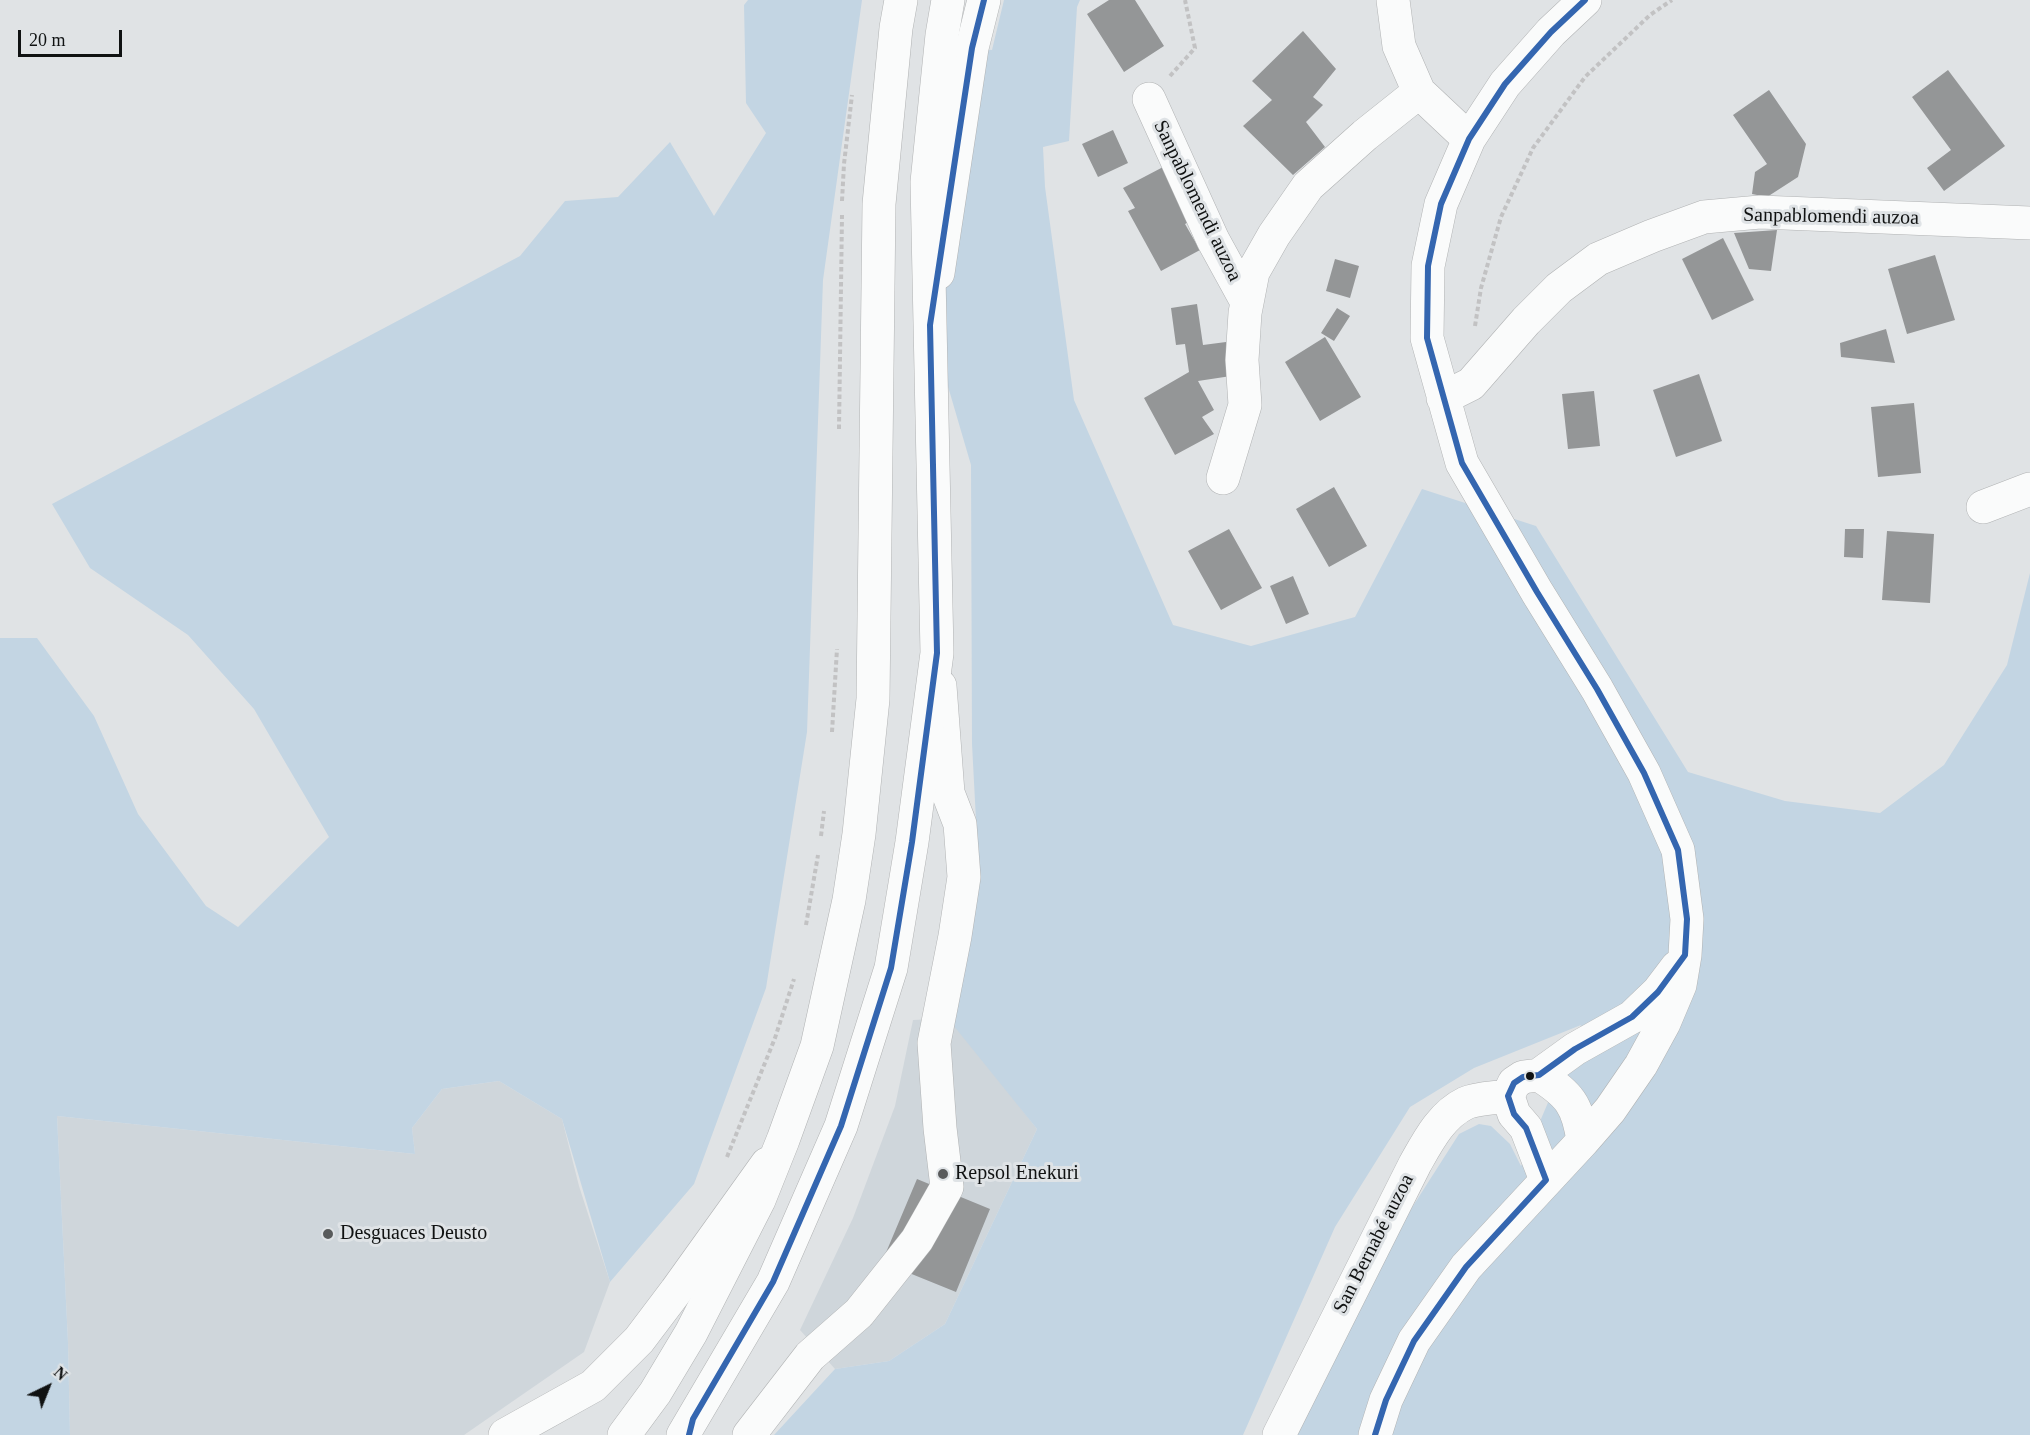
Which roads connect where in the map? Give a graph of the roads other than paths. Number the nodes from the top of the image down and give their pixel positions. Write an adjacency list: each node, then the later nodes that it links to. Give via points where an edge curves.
1 (901, 0): 21 (main road, via 879,204 873,699 849,900 817,1046)
2 (948, 0): 11 (main road, via 927,182)
3 (984, 0): 11 (main road, via 972,48)
4 (1393, 0): 6 (main road, via 1399,46)
5 (1585, 0): 8 (main road, via 1505,84)
6 (1419, 92): 8 (main road); 10 (main road, Sanpablomendi auzoa, via 1308,186 1253,272)
7 (1149, 99): 10 (main road, Sanpablomendi auzoa, via 1213,240)
8 (1469, 139): 12 (main road, via 1441,204 1428,266 1427,338)
9 (2030, 223): 12 (main road, Sanpablomendi auzoa, via 1760,212 1704,217 1598,260 1559,288 1471,384)
10 (1247, 302): 13 (main road, Sanpablomendi auzoa, via 1242,360 1245,405)
11 (930, 325): 16 (main road)
12 (1443, 398): 17 (main road, via 1462,464 1638,762 1678,850 1687,919)
13 (1223, 478)
14 (2030, 489): 15 (main road)
15 (1983, 507)
16 (937, 653): 24 (main road, via 891,968 841,1125 773,1282); 27 (main road, via 948,793 960,824 964,877 934,1043 947,1187 917,1240 859,1313 810,1356)
17 (1685, 956): 18 (main road, via 1658,992 1632,1017 1575,1049); 22 (main road, via 1680,985 1641,1065)
18 (1539, 1075): 19 (main road, via 1514,1083); 22 (main road, via 1572,1103)
19 (1508, 1096): 20 (main road, via 1514,1114); 28 (main road, San Bernabé auzoa, via 1467,1102 1436,1128 1414,1164)
20 (1526, 1128): 22 (main road, via 1554,1141); 23 (main road)
21 (783, 1140): 25 (main road, via 639,1340 593,1386); 26 (main road, via 759,1200 691,1333)
22 (1583, 1141): 23 (main road)
23 (1546, 1180): 29 (main road, via 1466,1267 1414,1341 1386,1400)
24 (688, 1430)
25 (505, 1435)
26 (624, 1435)
27 (749, 1435)
28 (1279, 1435)
29 (1375, 1435)

